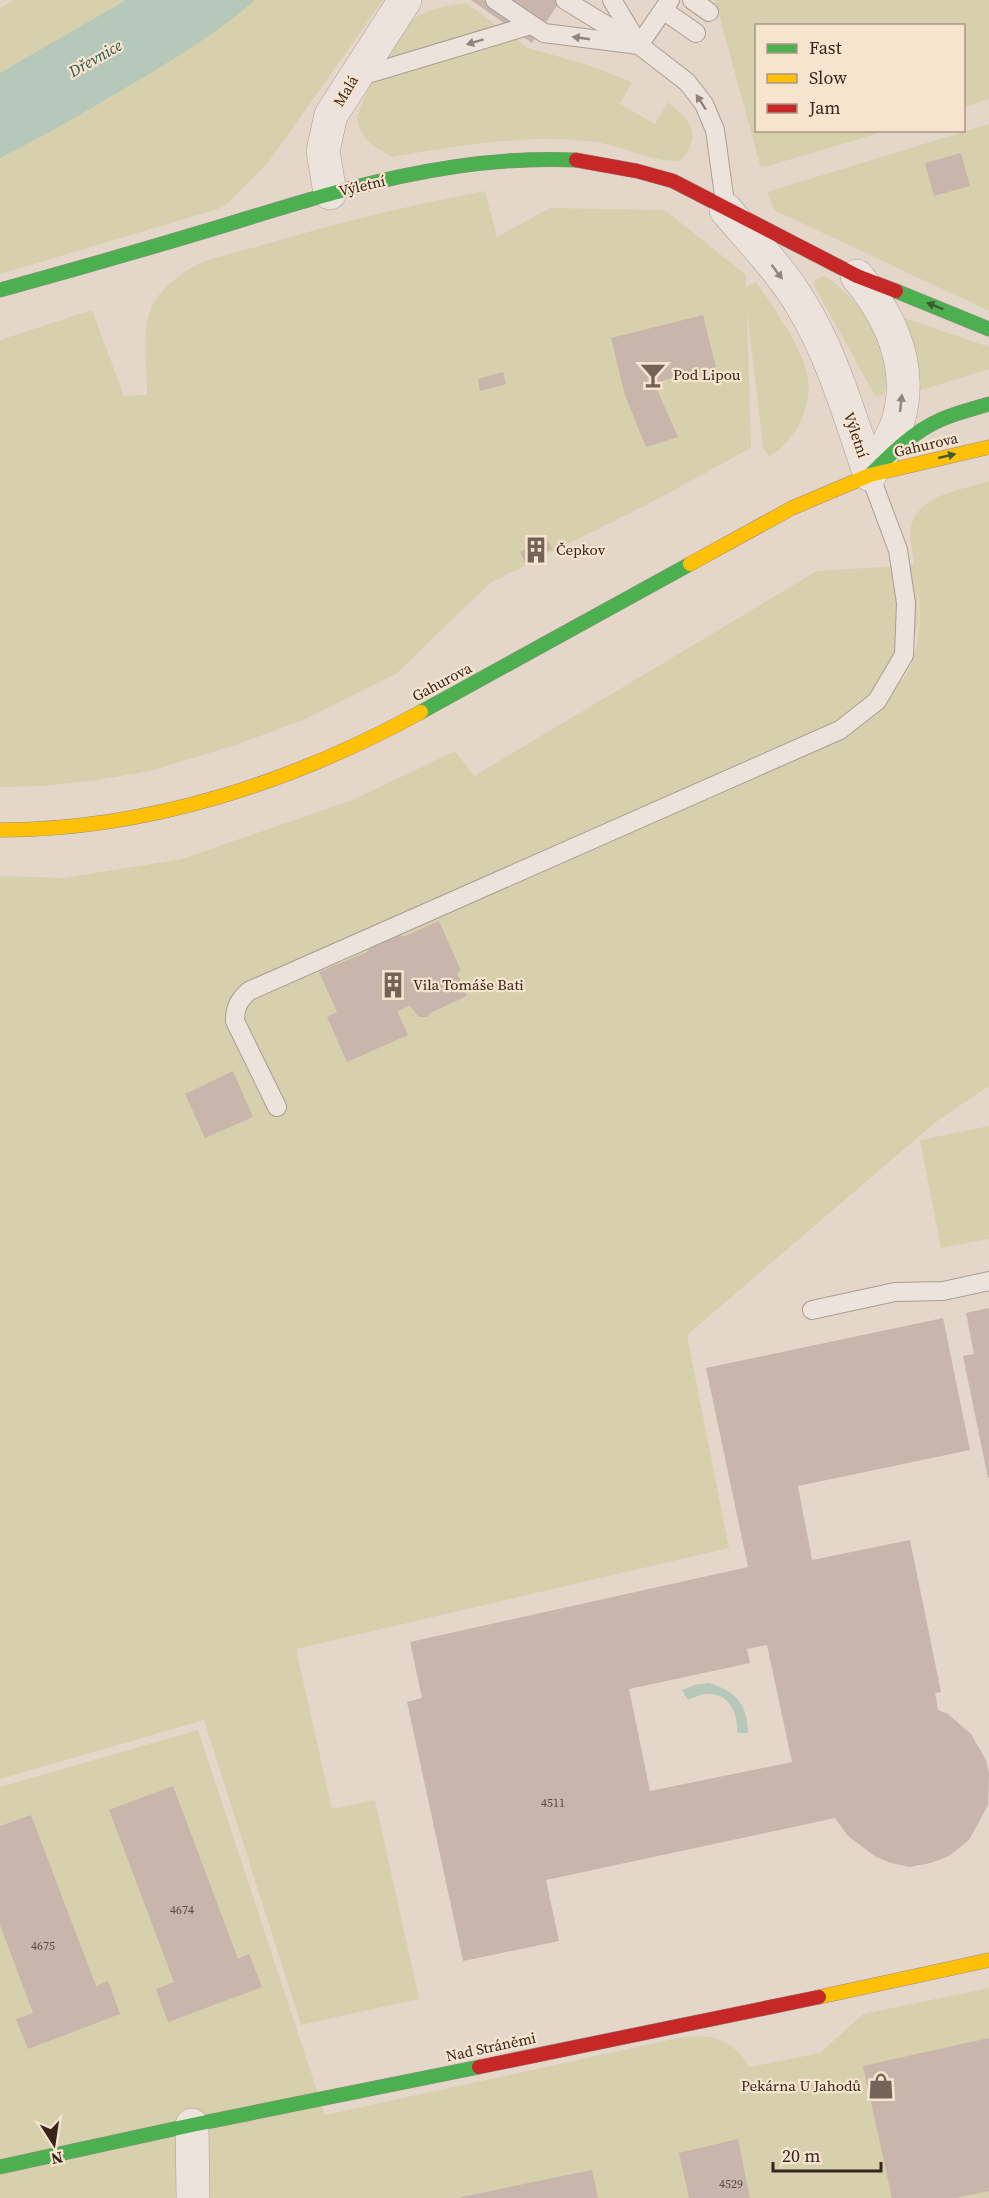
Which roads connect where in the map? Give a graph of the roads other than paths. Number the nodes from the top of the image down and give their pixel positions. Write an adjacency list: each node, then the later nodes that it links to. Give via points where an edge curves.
1 (405, 0): 11 (street, Malá)
2 (495, 0): 8 (lane)
3 (565, 0): 10 (lane)
4 (692, 0): 7 (lane)
5 (618, 3): 10 (lane)
6 (667, 5): 9 (lane); 10 (lane)
7 (710, 12)
8 (531, 25): 10 (lane, one-way to 8, via 544,33); 11 (lane, one-way to 11)
9 (696, 33)
10 (639, 45): 13 (lane, one-way to 10, via 715,130 704,105 687,82)
11 (353, 78): 12 (street, Malá, via 331,115 325,137 323,151)
12 (330, 193): 13 (street, Výletní, via 435,169 535,158 580,160 637,171 673,182); 15 (street, Výletní)
13 (726, 210): 14 (street, Výletní); 19 (street, Výletní, one-way to 19, via 801,303 825,352)
14 (857, 276): 16 (street, Výletní, one-way to 14); 19 (street, Výletní, one-way to 14, via 899,419 902,380 890,324)
15 (0, 290)
16 (989, 329)
17 (989, 404): 19 (street, Gahurova, via 950,415 924,428)
18 (989, 447): 19 (street, Gahurova, one-way to 18)
19 (870, 475): 20 (street, Gahurova, via 792,508 379,735 300,770 251,788 150,815 37,830); 21 (lane, via 898,550 906,603 904,655 877,701 840,730 249,991 235,1009 235,1021)
20 (0, 830)
21 (277, 1107)
22 (989, 1281): 23 (lane, via 943,1291 895,1292)
23 (812, 1310)
24 (989, 1960): 25 (street, Nad Stráněmi)
25 (192, 2125): 26 (street, Nad Stráněmi); 27 (street)
26 (0, 2167)
27 (193, 2198)

